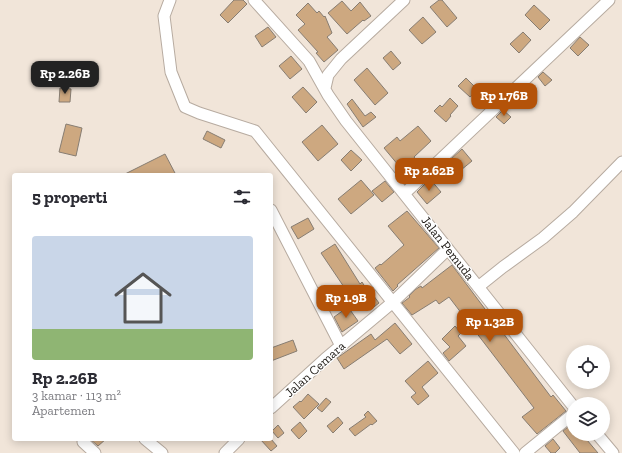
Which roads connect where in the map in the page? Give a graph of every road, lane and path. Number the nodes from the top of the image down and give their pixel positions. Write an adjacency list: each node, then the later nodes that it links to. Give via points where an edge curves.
1 (170, 0): 11 (street, via 164,16 171,72 185,107 255,131)
2 (254, 0): 5 (street, Jalan Pemuda, via 309,61)
3 (404, 0): 5 (street, via 341,59 328,75)
4 (608, 0): 7 (street)
5 (325, 88): 7 (street, Jalan Pemuda, via 346,121)
6 (622, 162): 10 (street, via 573,212)
7 (405, 193): 9 (street, Jalan Pemuda)
8 (273, 214): 12 (street)
9 (448, 248): 10 (street, Jalan Pemuda); 11 (street, Jalan Cemara)
10 (478, 287): 13 (street, Jalan Pemuda)
11 (392, 302): 12 (street, Jalan Cemara); 23 (street)
12 (341, 346): 14 (street, Jalan Cemara)
13 (566, 397)
14 (273, 406)
15 (566, 420): 24 (street)
16 (147, 441): 21 (street)
17 (237, 441): 22 (street)
18 (603, 441): 25 (street)
19 (83, 442): 20 (street)
20 (95, 453)
21 (162, 453)
22 (225, 453)
23 (514, 453)
24 (525, 453)
25 (612, 453)

